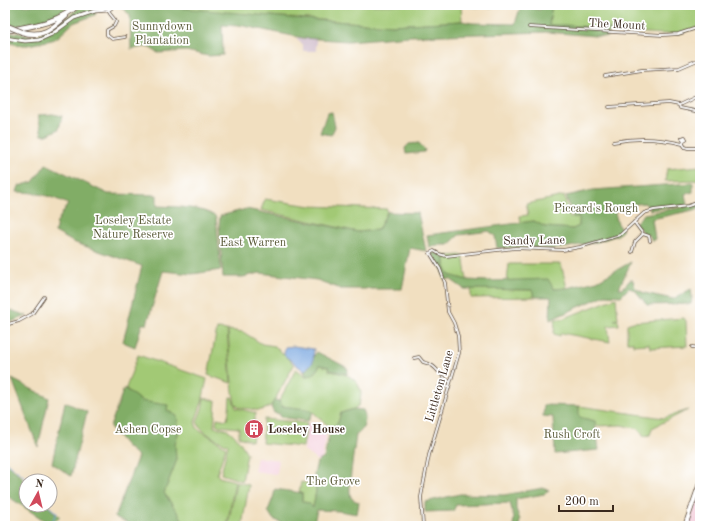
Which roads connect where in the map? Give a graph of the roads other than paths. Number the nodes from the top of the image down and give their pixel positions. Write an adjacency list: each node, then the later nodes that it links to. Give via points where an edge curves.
1 (111, 5): 3 (street)
2 (76, 6): 4 (highway, bridge, via 49,30 34,34); 7 (highway, via 60,18 42,24)
3 (108, 10): 8 (street, via 116,22 107,30 107,35 112,39); 9 (street, via 95,11 74,18 41,39 28,41)
4 (5, 25)
5 (529, 27): 6 (street, The Mount, via 667,35)
6 (700, 27)
7 (5, 30)
8 (125, 37)
9 (5, 38)
10 (700, 59): 11 (street, via 679,68)
11 (605, 76)
12 (700, 95): 13 (street)
13 (679, 105): 14 (street, via 669,103); 15 (street, via 680,108)
14 (609, 107)
15 (700, 112)
16 (613, 142): 17 (street, via 638,138 664,139 683,142 688,148)
17 (700, 148)
18 (700, 202): 19 (street, Sandy Lane, via 644,213)
19 (634, 222): 20 (street); 23 (street, Sandy Lane, via 620,235 594,244 563,250 515,248 446,256 434,251)
20 (643, 234): 21 (street, via 649,236); 22 (street, via 635,242)
21 (650, 241)
22 (632, 252)
23 (430, 253): 29 (street, Littleton Lane, via 445,283 448,312 458,336 459,353)
24 (44, 297): 25 (street, via 32,314)
25 (5, 325)
26 (692, 347): 27 (street)
27 (700, 348)
28 (414, 358): 29 (street, via 419,357 423,362 430,364)
29 (450, 382): 30 (street, Littleton Lane)
30 (449, 386): 31 (street); 33 (street, Littleton Lane, via 429,455 421,497)
31 (440, 387)
32 (700, 483): 34 (main road)
33 (423, 526)
34 (685, 526)

